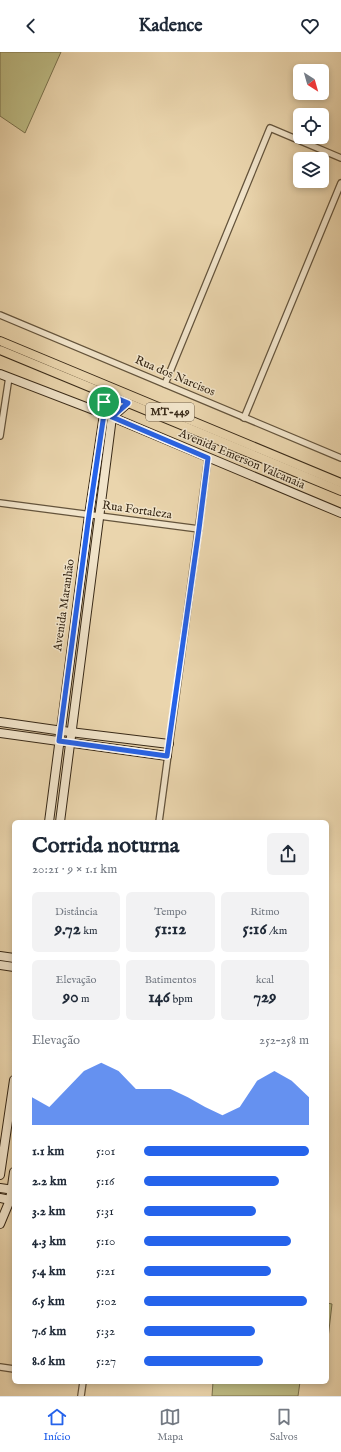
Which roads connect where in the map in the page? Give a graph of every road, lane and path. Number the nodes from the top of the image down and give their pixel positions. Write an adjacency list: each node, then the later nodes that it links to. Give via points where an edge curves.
1 (341, 158): 8 (street, via 270,128)
2 (341, 183): 13 (street)
3 (0, 315): 8 (street, Rua dos Narcisos)
4 (0, 341): 17 (main road, MT-449)
5 (0, 350): 9 (main road, MT-449)
6 (0, 374): 7 (street, Avenida Emerson Valcanaia)
7 (9, 377): 11 (street, Avenida Emerson Valcanaia); 14 (street)
8 (165, 384): 13 (street, Rua dos Narcisos)
9 (102, 392): 10 (main road, MT-449); 11 (street, Avenida Maranhão)
10 (128, 403): 12 (street); 18 (main road, MT-449)
11 (104, 414): 12 (street, Avenida Emerson Valcanaia); 21 (street, Avenida Maranhão)
12 (112, 417): 15 (street, Avenida Emerson Valcanaia); 22 (street, Avenida Maranhão)
13 (244, 418): 16 (street, Rua dos Narcisos)
14 (0, 436)
15 (208, 458): 20 (street, Avenida Emerson Valcanaia); 23 (street)
16 (341, 458)
17 (341, 483)
18 (341, 491)
19 (0, 503): 21 (street, Rua Fortaleza)
20 (341, 513)
21 (89, 515): 22 (street, Rua Fortaleza); 25 (street, Avenida Maranhão)
22 (100, 516): 23 (street, Rua Fortaleza); 26 (street, Avenida Maranhão)
23 (199, 529): 30 (street)
24 (0, 722): 25 (street)
25 (60, 731): 26 (street); 28 (street, Avenida Maranhão)
26 (70, 732): 29 (street, Avenida Maranhão); 30 (street)
27 (0, 733): 28 (street)
28 (59, 741): 29 (street); 32 (street, Avenida Maranhão)
29 (69, 742): 31 (street); 33 (street, Avenida Maranhão)
30 (169, 744): 31 (street)
31 (167, 756): 34 (street)
32 (49, 820)
33 (60, 820)
34 (159, 820)
35 (0, 956): 36 (street)
36 (12, 958)
37 (0, 965): 38 (street)
38 (12, 967)
39 (12, 1094): 40 (street)
40 (0, 1175)
41 (0, 1188): 42 (street)
42 (12, 1190)
43 (0, 1198): 44 (street)
44 (12, 1200): 45 (street)
45 (0, 1224)
46 (0, 1367): 47 (street)
47 (12, 1369)
48 (83, 1384): 49 (street)
49 (81, 1396)

